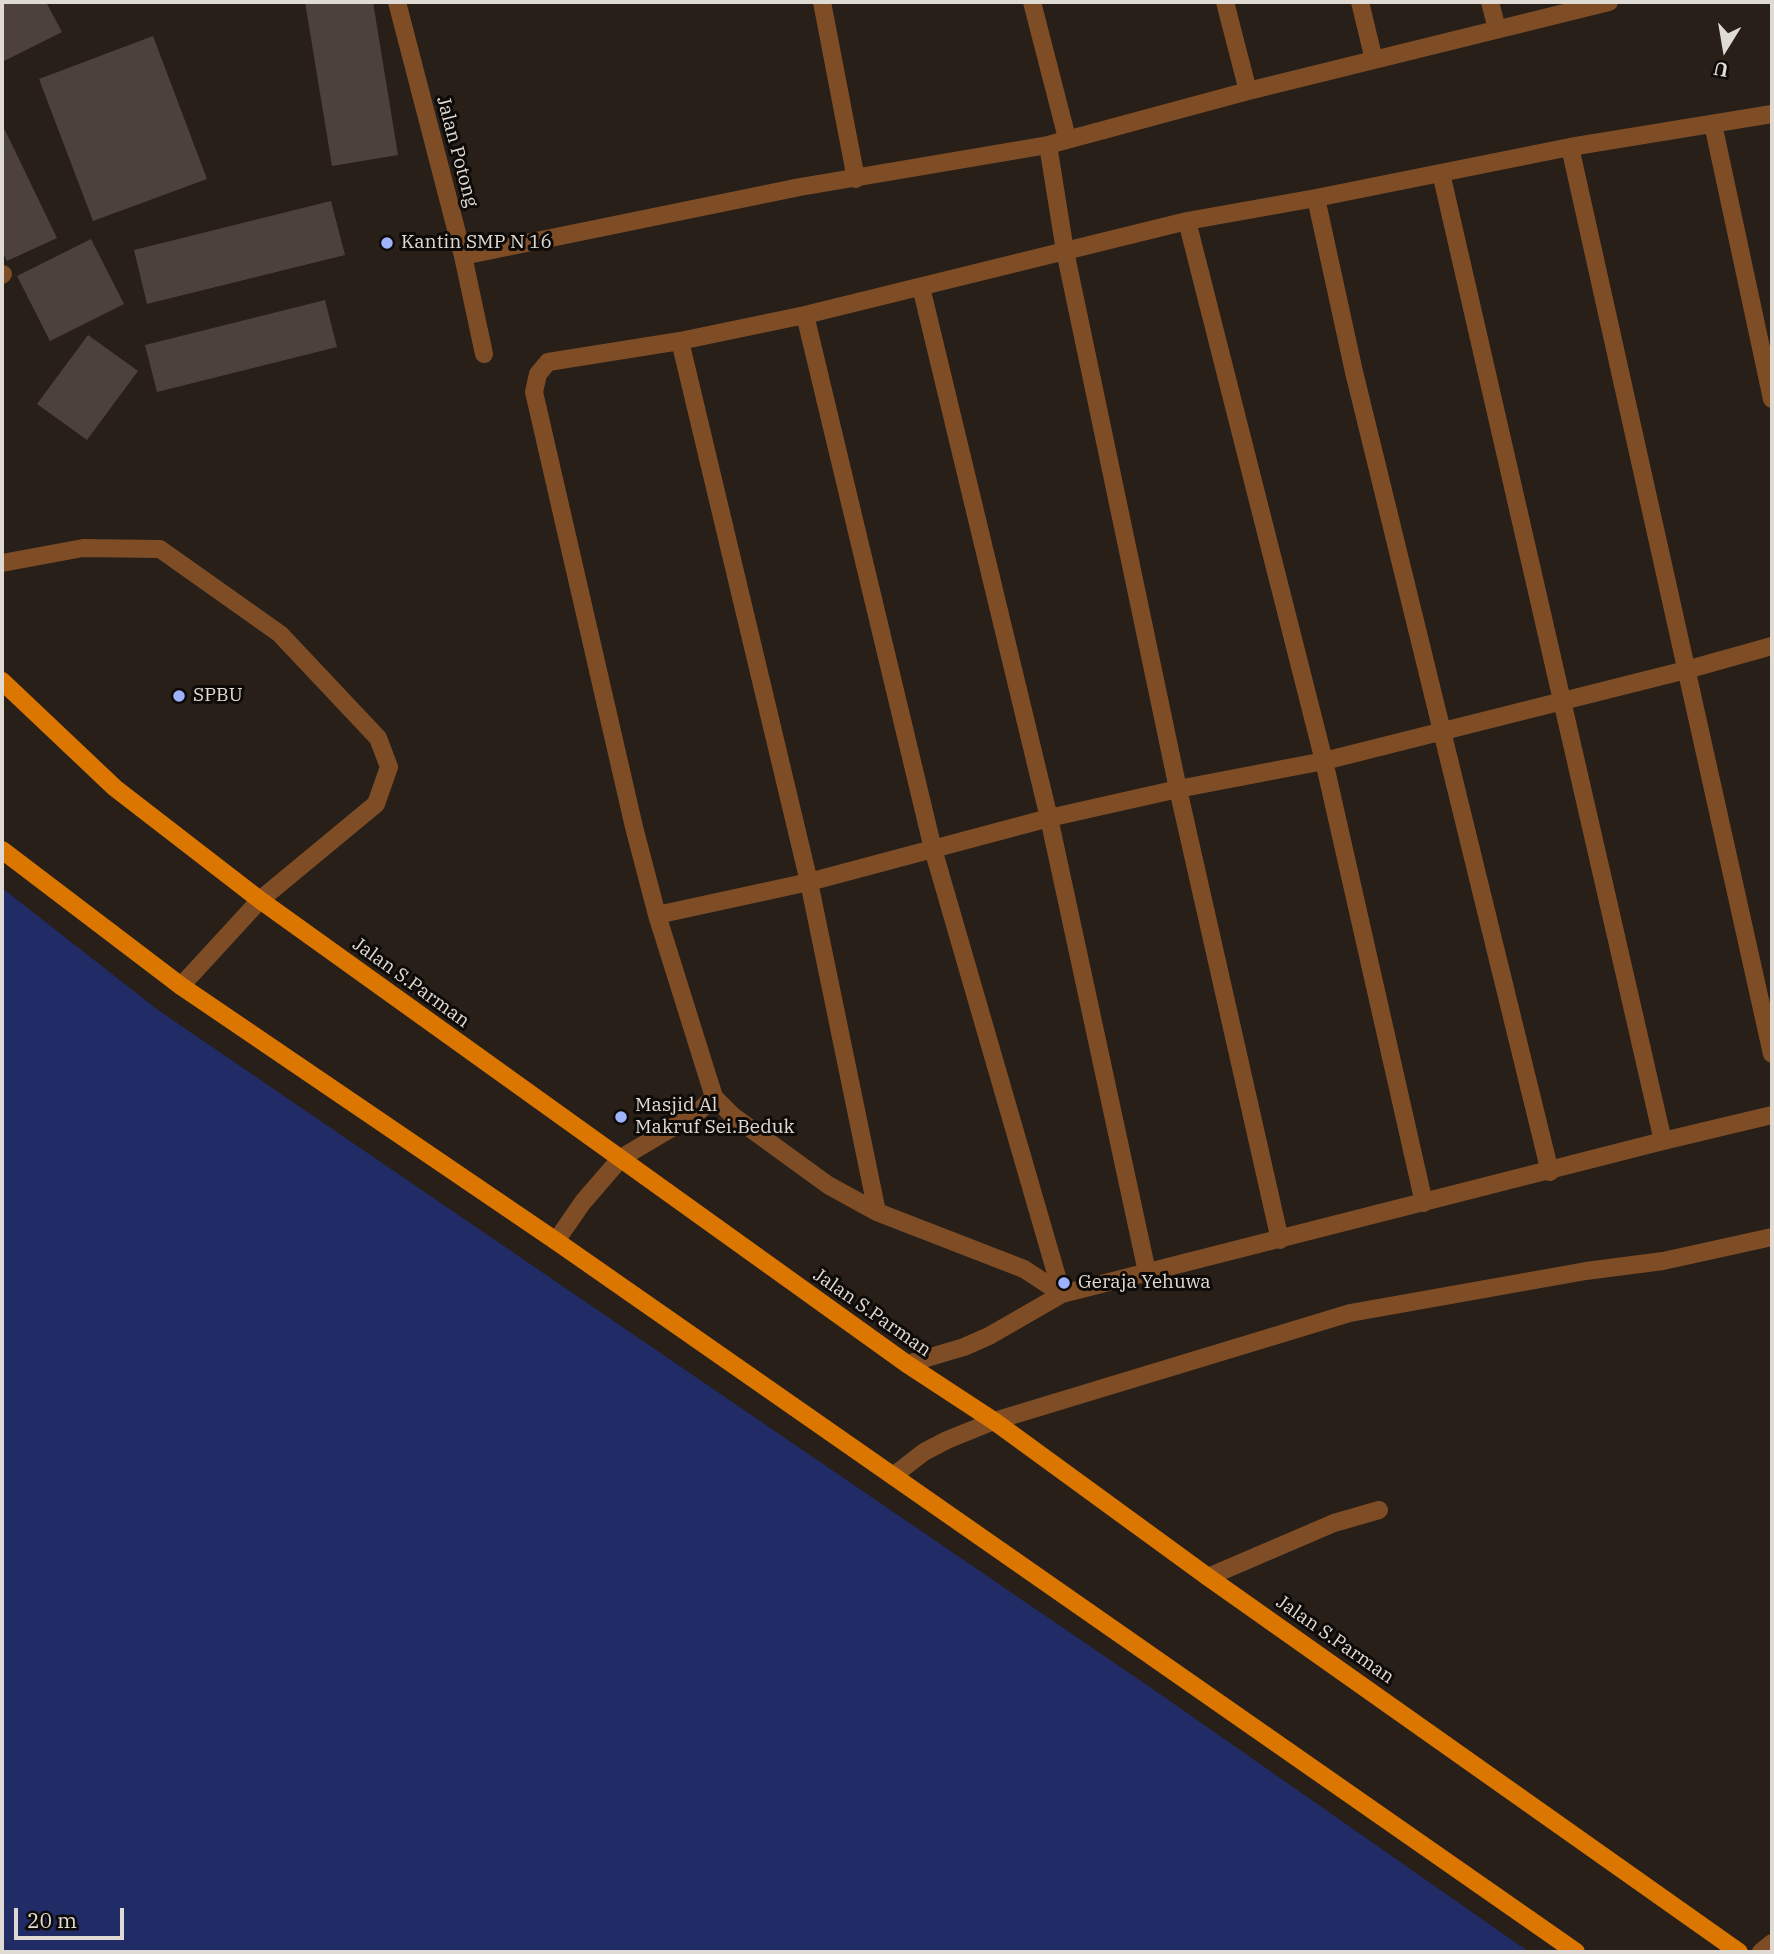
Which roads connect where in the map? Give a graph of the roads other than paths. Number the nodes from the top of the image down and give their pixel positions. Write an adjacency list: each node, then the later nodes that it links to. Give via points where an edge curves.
1 (397, 2): 21 (street, Jalan Potong)
2 (822, 2): 17 (street)
3 (1032, 2): 13 (street)
4 (1226, 2): 10 (street)
5 (1360, 2): 9 (street)
6 (1490, 2): 8 (street)
7 (1609, 2): 8 (street)
8 (1497, 29): 9 (street)
9 (1374, 60): 10 (street)
10 (1248, 91): 13 (street)
11 (1772, 114): 12 (street)
12 (1713, 124): 15 (street); 26 (street)
13 (1067, 138): 14 (street)
14 (1048, 145): 17 (street); 20 (street)
15 (1570, 147): 16 (street); 29 (street)
16 (1441, 173): 18 (street); 31 (street)
17 (856, 179): 21 (street)
18 (1316, 198): 19 (street); 32 (street)
19 (1188, 221): 20 (street); 33 (street)
20 (1065, 251): 22 (street); 34 (street)
21 (463, 256): 25 (street, Jalan Potong)
22 (921, 287): 23 (street); 35 (street)
23 (805, 315): 24 (street); 36 (street)
24 (680, 341): 38 (street); 40 (street, via 548,362 538,374 534,392)
25 (484, 354)
26 (1772, 399)
27 (2, 563): 39 (street, via 83,548 160,549 280,634 378,738 389,767 376,804)
28 (1772, 646): 29 (street)
29 (1686, 670): 31 (street); 42 (street)
30 (2, 681): 39 (main road, Jalan S.Parman, via 115,788)
31 (1561, 702): 32 (street); 45 (street)
32 (1441, 732): 33 (street); 47 (street)
33 (1324, 761): 34 (street); 48 (street)
34 (1178, 789): 35 (street); 51 (street)
35 (1049, 818): 36 (street); 53 (street)
36 (933, 849): 38 (street); 54 (street)
37 (2, 850): 41 (main road)
38 (809, 882): 40 (street); 49 (street)
39 (260, 900): 41 (street); 46 (main road, Jalan S.Parman)
40 (657, 915): 43 (street)
41 (181, 986): 52 (main road)
42 (1772, 1054)
43 (715, 1097): 46 (street, via 698,1113); 49 (street, via 789,1158)
44 (1772, 1115): 45 (street)
45 (1663, 1141): 47 (street)
46 (621, 1158): 52 (street); 55 (main road, Jalan S.Parman)
47 (1550, 1172): 48 (street)
48 (1424, 1203): 51 (street)
49 (877, 1212): 54 (street, via 1024,1269)
50 (1772, 1237): 56 (street, via 1662,1261 1350,1313)
51 (1279, 1240): 53 (street)
52 (556, 1241): 57 (main road)
53 (1147, 1272): 54 (street)
54 (1062, 1294): 55 (street, via 989,1336)
55 (907, 1364): 56 (main road, Jalan S.Parman)
56 (994, 1421): 57 (street, via 924,1452); 59 (main road, Jalan S.Parman)
57 (893, 1476): 61 (main road)
58 (1379, 1510): 59 (street, via 1334,1523)
59 (1208, 1577): 62 (main road, Jalan S.Parman)
60 (1772, 1943): 63 (street)
61 (1576, 1952)
62 (1739, 1952)
63 (1761, 1952)

